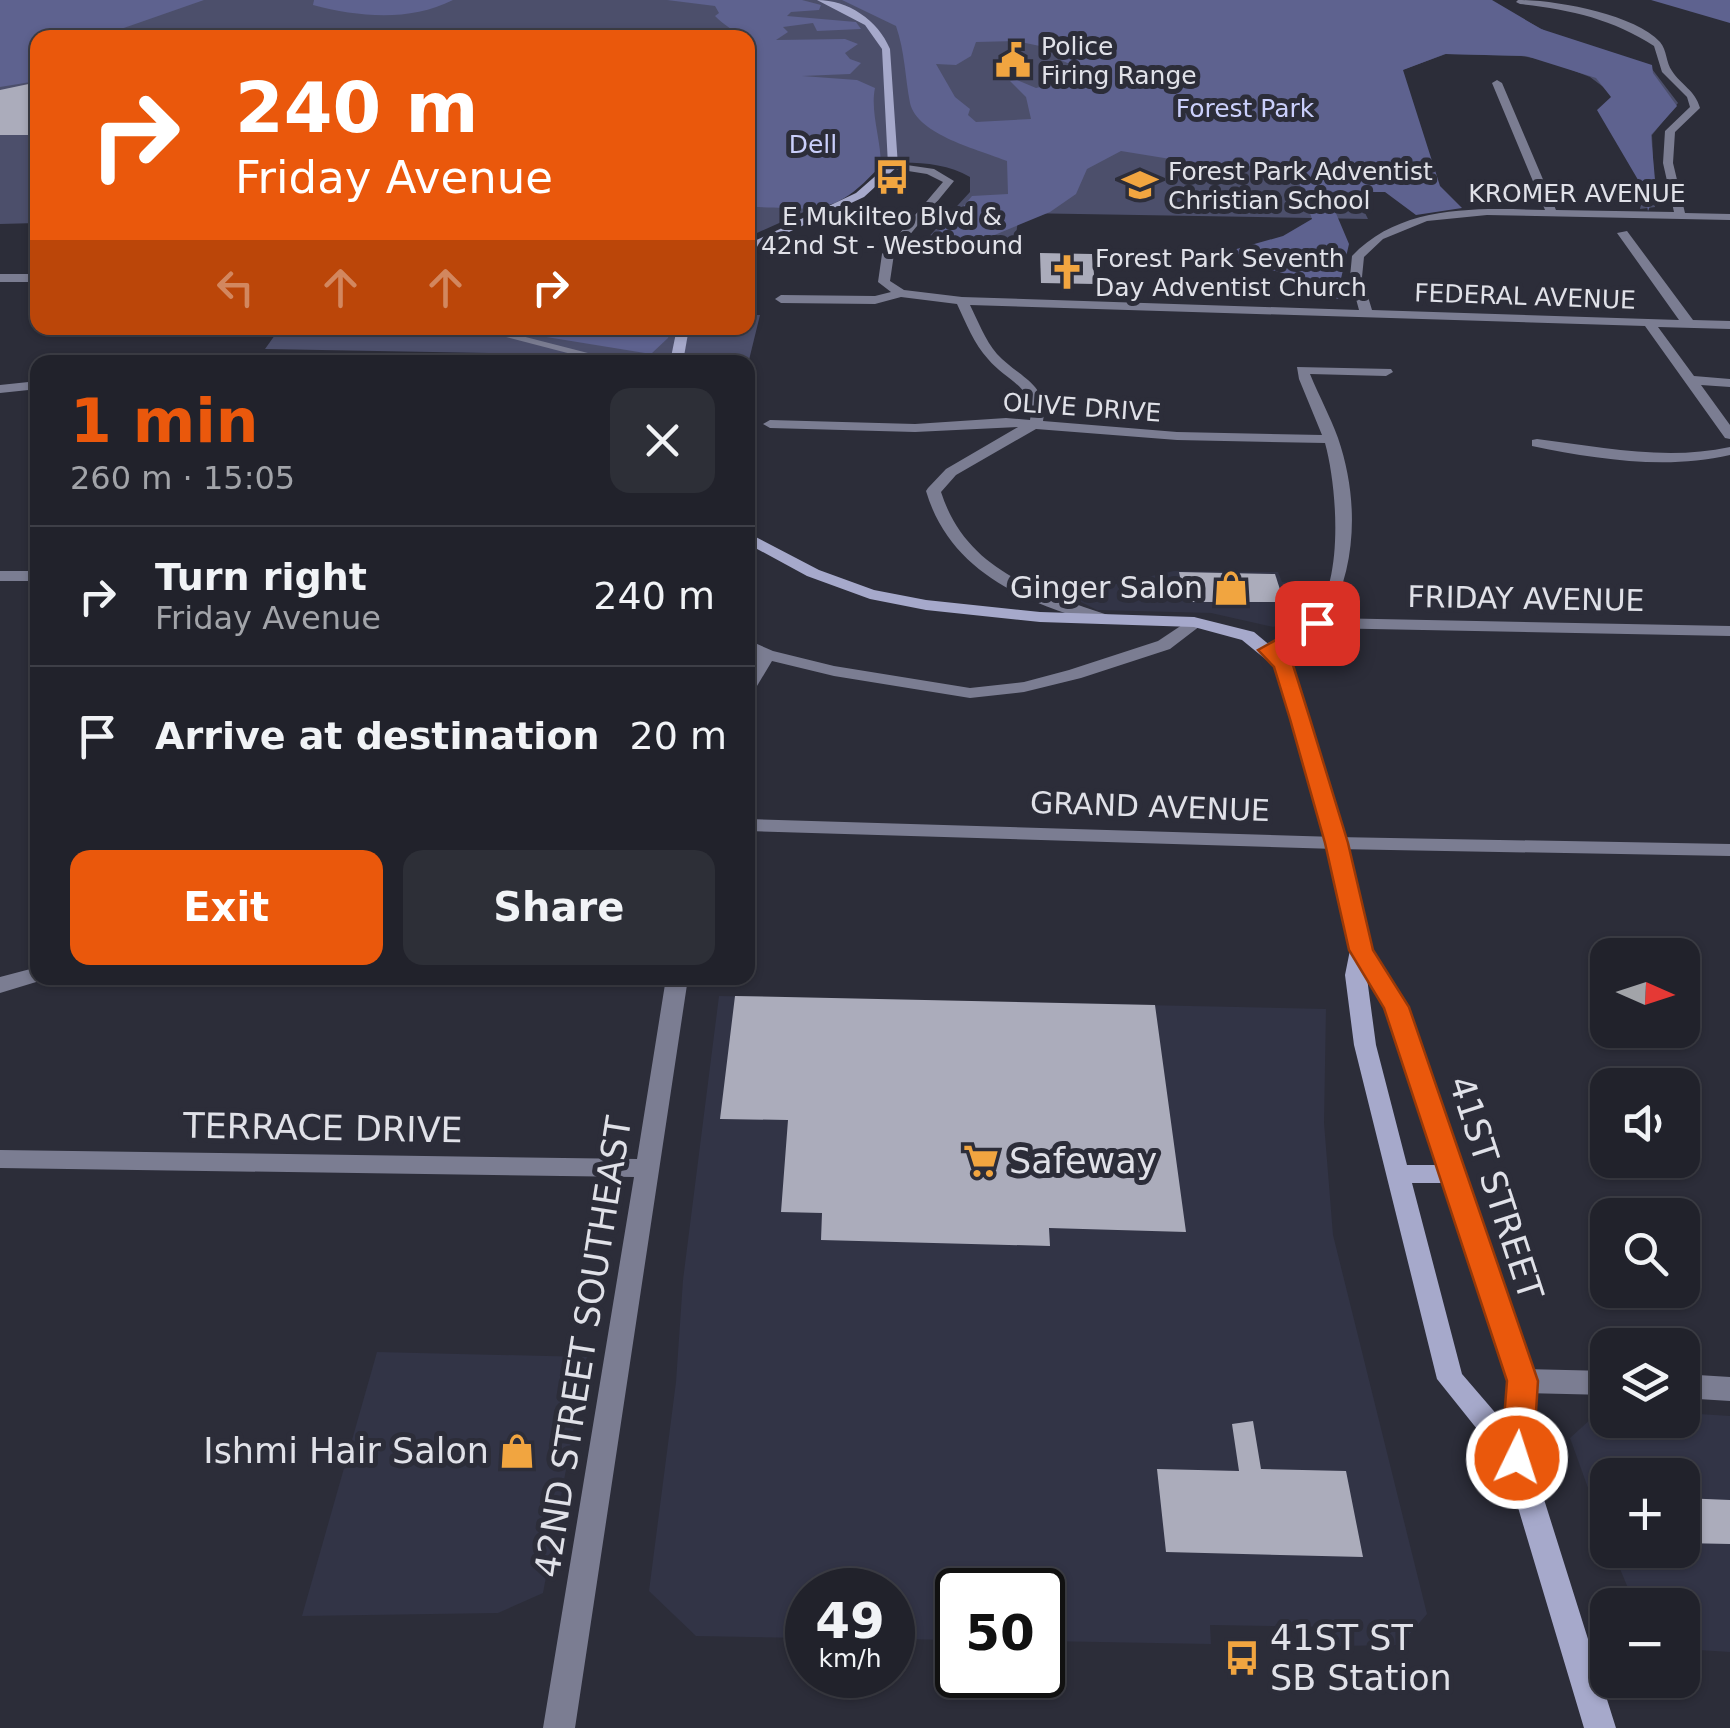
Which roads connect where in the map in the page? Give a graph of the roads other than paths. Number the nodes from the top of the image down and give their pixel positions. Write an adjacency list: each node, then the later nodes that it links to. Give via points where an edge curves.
1 (821, 0): 4 (main road, via 860,16 882,36)
2 (1520, 2): 6 (street, via 1602,18 1658,45 1667,72 1695,108 1670,131 1668,163)
3 (1498, 83): 5 (street)
4 (893, 166): 9 (main road, via 860,195); 12 (street, via 949,181 888,254 884,282)
5 (1550, 212): 6 (street, KROMER AVENUE); 15 (street, KROMER AVENUE, via 1425,218 1379,237 1358,256 1356,276)
6 (1680, 216): 7 (street, KROMER AVENUE)
7 (1730, 217)
8 (1623, 233): 17 (street)
9 (755, 245)
10 (0, 278): 11 (street)
11 (30, 278)
12 (901, 293): 13 (street, FEDERAL AVENUE, via 875,300); 14 (street, FEDERAL AVENUE)
13 (780, 298)
14 (962, 301): 15 (street, FEDERAL AVENUE); 26 (street, via 993,356 1037,394)
15 (1367, 314): 16 (street, FEDERAL AVENUE)
16 (1649, 322): 17 (street, FEDERAL AVENUE); 22 (street)
17 (1689, 324): 18 (street, FEDERAL AVENUE)
18 (1730, 325)
19 (505, 335): 20 (street)
20 (587, 355)
21 (1386, 372): 29 (street, via 1302,370)
22 (1689, 380): 23 (street); 28 (street)
23 (1730, 382)
24 (30, 386): 25 (street)
25 (0, 389)
26 (1036, 423): 27 (street, OLIVE DRIVE); 29 (street, OLIVE DRIVE); 35 (street, via 952,472 933,491 936,511 948,531 1014,587)
27 (770, 424)
28 (1730, 435)
29 (1332, 439): 37 (street, via 1343,518 1330,604)
30 (1537, 443): 31 (street, via 1663,456)
31 (1730, 451)
32 (755, 542): 35 (main road, via 870,594 973,611)
33 (0, 576): 34 (street)
34 (30, 576)
35 (1102, 620): 36 (main road)
36 (1194, 622): 40 (main road, via 1248,636); 41 (street, via 1164,645 1076,674 970,693)
37 (1317, 623): 38 (street, FRIDAY AVENUE); 40 (street, FRIDAY AVENUE)
38 (1730, 631)
39 (755, 649): 41 (street)
40 (1268, 650): 44 (main road, 41ST STREET, via 1283,665)
41 (766, 655): 42 (street)
42 (755, 675)
43 (755, 825): 44 (street, GRAND AVENUE)
44 (1336, 843): 45 (street, GRAND AVENUE); 46 (main road, 41ST STREET)
45 (1730, 850)
46 (1361, 950): 52 (main road, 41ST STREET, via 1357,1002); 53 (main road, 41ST STREET, via 1396,1007)
47 (30, 976): 48 (street)
48 (0, 984)
49 (676, 985): 51 (street, 42ND STREET SOUTHEAST)
50 (0, 1158): 51 (street, TERRACE DRIVE)
51 (646, 1168): 59 (street, 42ND STREET SOUTHEAST)
52 (1400, 1174): 53 (main road); 58 (main road, 41ST STREET, via 1450,1379)
53 (1450, 1174): 54 (main road, 41ST STREET)
54 (1522, 1381): 55 (street); 58 (main road, 41ST STREET)
55 (1590, 1383)
56 (1700, 1387): 57 (street)
57 (1730, 1388)
58 (1517, 1458): 60 (main road, 41ST STREET)
59 (559, 1728)
60 (1600, 1728)

